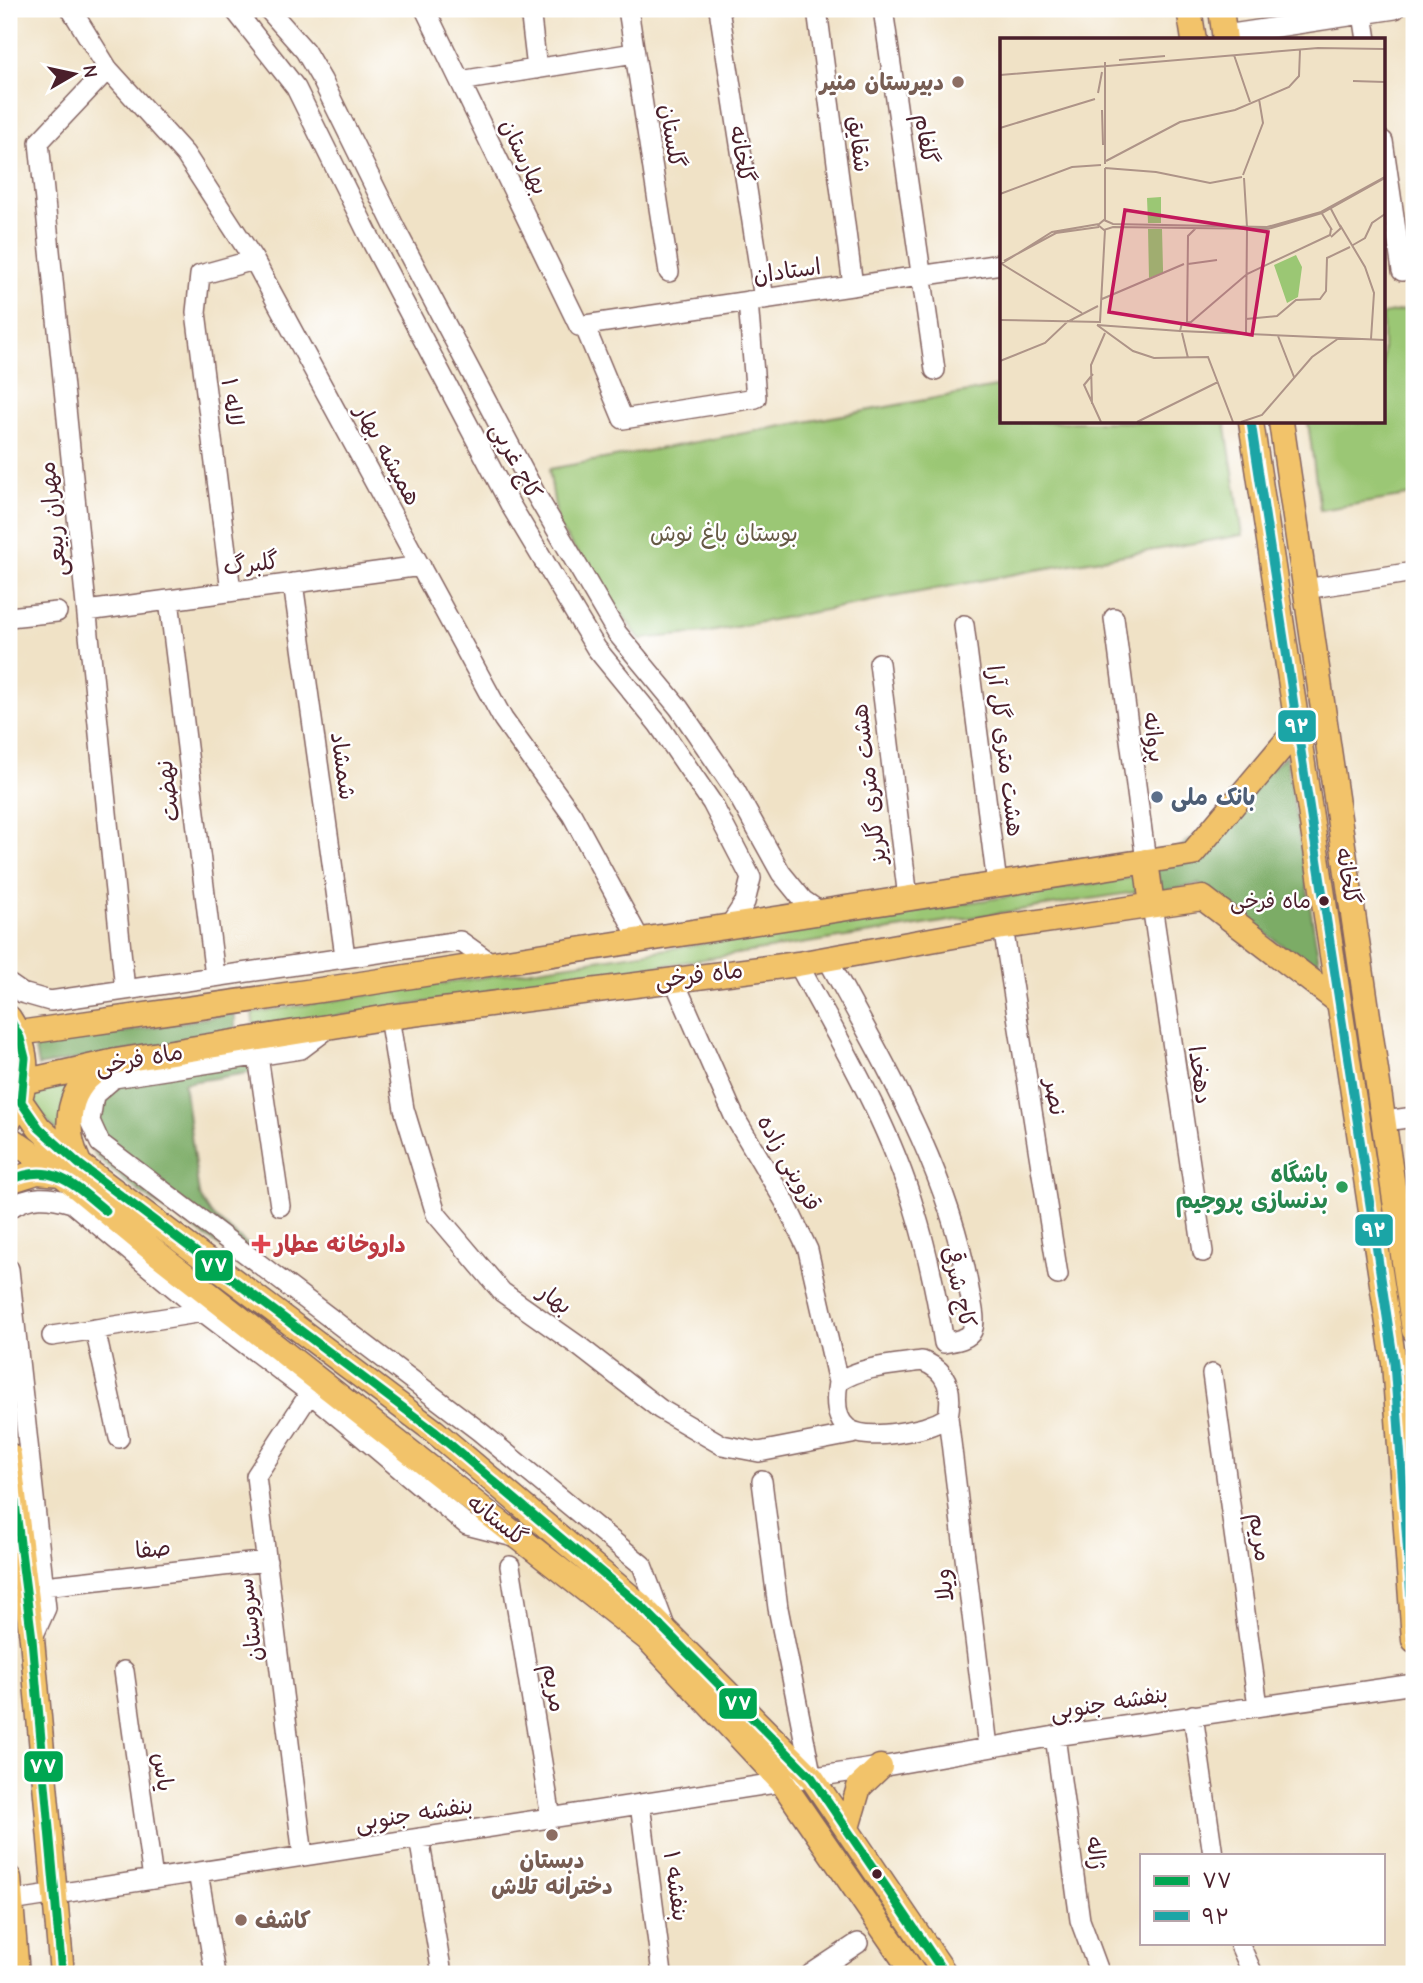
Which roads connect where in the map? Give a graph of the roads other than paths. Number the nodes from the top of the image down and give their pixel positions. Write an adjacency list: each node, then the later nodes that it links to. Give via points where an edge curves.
1 (71, 9): 18 (street, همیشه بهار)
2 (233, 9): 23 (street, کاج غربی, via 296,88)
3 (268, 9): 22 (street, کاج غربی, via 311,61)
4 (425, 9): 20 (street, بهارستان)
5 (530, 9): 19 (street)
6 (628, 9): 17 (street, گلستان)
7 (719, 9): 30 (street, گلخانه)
8 (817, 9): 29 (street, شقایق)
9 (883, 9): 28 (street, گلفام)
10 (1189, 9): 14 (main road)
11 (1221, 9): 15 (main road)
12 (1395, 9): 13 (street)
13 (1363, 14): 15 (street); 16 (street)
14 (1194, 38)
15 (1225, 38)
16 (1367, 38)
17 (634, 54): 19 (street); 27 (street, گلستان)
18 (108, 69): 24 (street, همیشه بهار, via 185,154); 43 (street, مهران ربیعی, via 39,142)
19 (537, 69): 20 (street)
20 (460, 81): 31 (street, بهارستان)
21 (1384, 148): 26 (street)
22 (393, 224): 23 (street); 35 (street, کاج غربی)
23 (370, 237): 36 (street, کاج غربی)
24 (254, 260): 37 (street, همیشه بهار); 41 (street, لاله ۱, via 200,275 196,312)
25 (1000, 264): 28 (street, استادان)
26 (1402, 271)
27 (669, 272)
28 (920, 276): 29 (street, استادان); 32 (street, گلفام)
29 (853, 286): 30 (street, استادان)
30 (756, 300): 31 (street, استادان); 31 (street, بهارستان, via 756,398 623,419)
31 (582, 326)
32 (935, 370)
33 (1251, 424): 49 (main road, گلخانه)
34 (1281, 424): 40 (main road, گلخانه)
35 (535, 493): 36 (street); 51 (street, کاج غربی, via 617,633 679,708 735,790)
36 (512, 506): 52 (street, کاج غربی, via 596,649 658,724 712,803)
37 (421, 566): 39 (street, گلبرگ); 59 (street, همیشه بهار, via 503,719 572,815)
38 (1414, 572): 40 (street)
39 (293, 583): 41 (street, گلبرگ); 60 (street, شمشاد)
40 (1305, 589): 76 (main road, گلخانه)
41 (231, 591): 42 (street, گلبرگ)
42 (169, 600): 43 (street, گلبرگ); 64 (street, نهضت)
43 (87, 611): 67 (street, مهران ربیعی)
44 (57, 612): 45 (street)
45 (9, 617)
46 (1114, 618): 50 (street, پروانه)
47 (964, 625): 53 (street, هشت متری گل آرا)
48 (879, 663): 54 (street, هشت متری گلریز)
49 (1296, 730): 50 (main road, ماه فرخی, via 1192,854); 69 (main road, گلخانه)
50 (1146, 861): 53 (main road, ماه فرخی); 55 (main road)
51 (781, 873): 52 (street, via 765,885); 56 (street, کاج غربی, via 803,901)
52 (751, 878): 57 (street, via 745,902)
53 (997, 884): 54 (main road, ماه فرخی)
54 (908, 898): 56 (main road, ماه فرخی)
55 (1152, 905): 58 (main road, ماه فرخی); 69 (main road, ماه فرخی, via 1203,898); 82 (street, دهخدا)
56 (819, 911): 57 (main road, ماه فرخی)
57 (730, 925): 59 (main road, ماه فرخی)
58 (1003, 927): 61 (main road, ماه فرخی); 84 (street, نصر)
59 (640, 940): 62 (main road, ماه فرخی)
60 (345, 956): 62 (street, via 460,941); 64 (street)
61 (827, 958): 63 (main road, ماه فرخی); 63 (street, کاج شرقی, via 915,1125 948,1209 974,1320 966,1338 944,1343 914,1206 884,1131)
62 (491, 963): 68 (main road, ماه فرخی)
63 (797, 964): 65 (main road, ماه فرخی)
64 (215, 976): 67 (street)
65 (673, 978): 70 (main road, ماه فرخی); 90 (street, قزوینی زاده, via 734,1116 808,1250)
66 (9, 984): 67 (street, via 50,1001)
67 (125, 990)
68 (243, 1002): 71 (main road, ماه فرخی); 72 (main road)
69 (1339, 1002): 103 (main road, گلخانه, via 1394,1363)
70 (389, 1017): 72 (main road, ماه فرخی); 93 (street, بهار, via 404,1109 436,1214 502,1292 660,1409 722,1445 759,1452)
71 (14, 1026): 74 (main road, via 27,1056)
72 (253, 1049): 73 (main road, ماه فرخی); 80 (street); 101 (street, via 114,1078 94,1095 90,1121 100,1143 479,1431 642,1565)
73 (116, 1061): 74 (main road, ماه فرخی); 78 (main road, via 97,1070 71,1103 67,1124)
74 (19, 1101): 78 (main road, گلستانه)
75 (1414, 1117): 76 (street)
76 (1385, 1121): 87 (main road, گلخانه)
77 (9, 1139): 78 (main road, گلستانه)
78 (70, 1169): 79 (main road); 97 (main road, گلستانه); 101 (main road, گلستانه, via 434,1431)
79 (9, 1181)
80 (280, 1206)
81 (9, 1209): 85 (street, via 27,1199 50,1196 72,1203)
82 (1203, 1252)
83 (9, 1269): 100 (street)
84 (1058, 1275)
85 (203, 1312): 86 (street); 91 (street)
86 (95, 1329): 88 (street); 94 (street)
87 (1414, 1331)
88 (52, 1336)
89 (1212, 1374): 106 (street, مریم)
90 (838, 1382): 92 (street, ویلا, via 869,1369 922,1361 936,1366 948,1384); 93 (street, via 839,1419)
91 (310, 1393): 97 (street, via 467,1525); 98 (street, سروستان, via 256,1476)
92 (948, 1417): 93 (street, via 933,1427 867,1437); 109 (street, ویلا)
93 (852, 1434)
94 (119, 1438)
95 (9, 1455): 102 (main road)
96 (762, 1480): 111 (street, via 778,1608)
97 (521, 1539): 112 (main road, گلستانه, via 648,1639)
98 (267, 1561): 100 (street, صفا); 118 (street, سروستان)
99 (510, 1566): 114 (street, مریم)
100 (44, 1586): 102 (street, via 46,1608)
101 (666, 1630): 111 (main road, گلستانه)
102 (32, 1639): 122 (main road)
103 (1414, 1640)
104 (124, 1671): 120 (street, یاس)
105 (1414, 1684): 106 (street, بنفشه جنوبی)
106 (1258, 1706): 107 (street, بنفشه جنوبی)
107 (1193, 1715): 108 (street, بنفشه جنوبی); 117 (street)
108 (1055, 1736): 109 (street, بنفشه جنوبی); 134 (street, ژاله, via 1080,1920)
109 (988, 1747): 110 (street, بنفشه جنوبی)
110 (880, 1767): 111 (street, بنفشه جنوبی); 115 (main road, via 859,1787)
111 (811, 1778): 112 (street, بنفشه جنوبی); 115 (main road, گلستانه)
112 (782, 1782): 113 (street, بنفشه جنوبی); 132 (main road, گلستانه)
113 (640, 1804): 114 (street, بنفشه جنوبی); 130 (street, بنفشه ۱)
114 (551, 1818): 116 (street, بنفشه جنوبی)
115 (847, 1828): 133 (main road, گلستانه)
116 (419, 1838): 118 (street, بنفشه جنوبی); 129 (street)
117 (1213, 1854)
118 (303, 1856): 119 (street, بنفشه جنوبی)
119 (198, 1872): 120 (street, بنفشه جنوبی); 128 (street)
120 (153, 1879): 122 (street, بنفشه جنوبی)
121 (10, 1889): 122 (street, بنفشه جنوبی); 123 (main road)
122 (54, 1894): 127 (main road)
123 (11, 1933): 126 (main road)
124 (858, 1943): 131 (street)
125 (1240, 1944): 135 (street)
126 (17, 1974)
127 (62, 1974)
128 (215, 1974)
129 (442, 1974)
130 (663, 1974)
131 (811, 1974)
132 (914, 1974)
133 (945, 1974)
134 (1100, 1974)
135 (1253, 1974)

